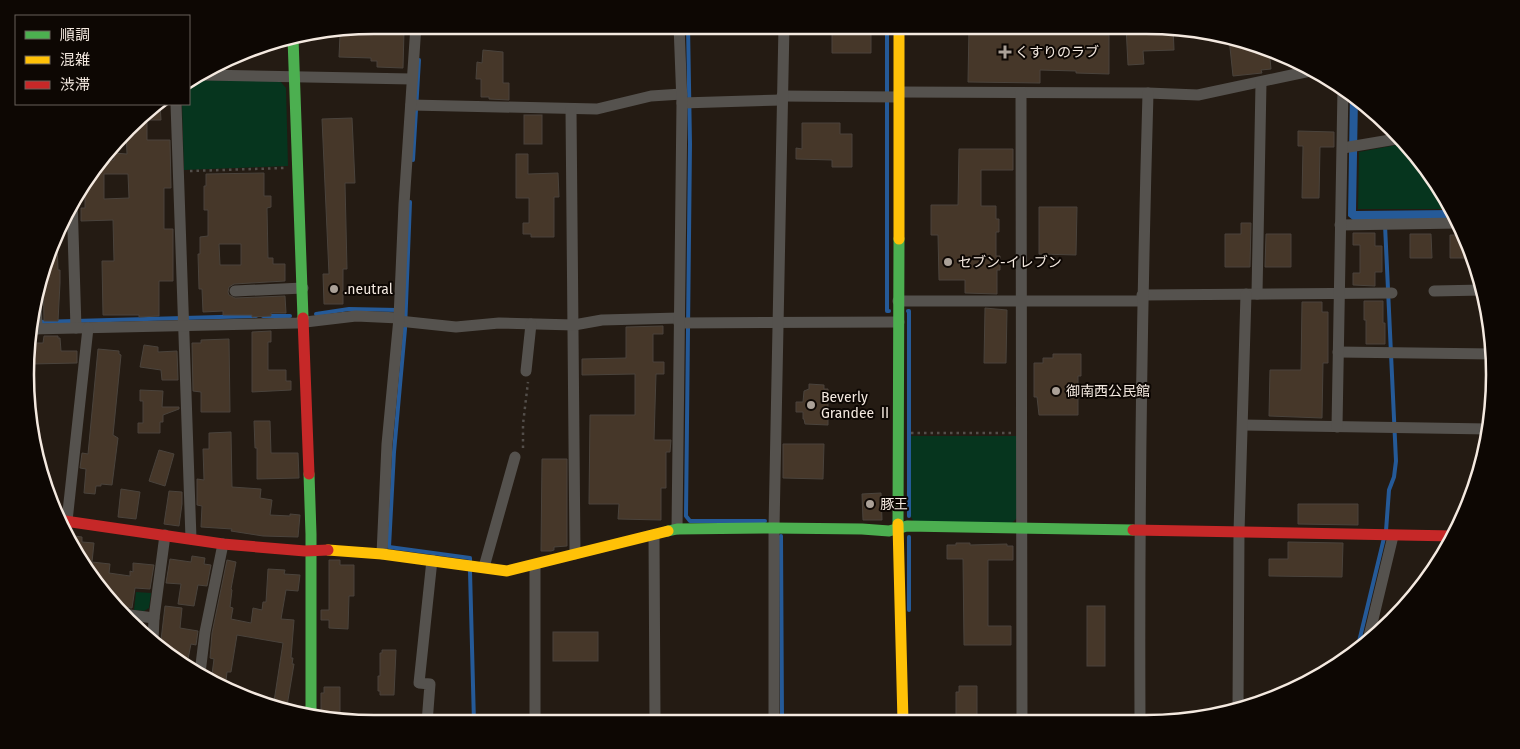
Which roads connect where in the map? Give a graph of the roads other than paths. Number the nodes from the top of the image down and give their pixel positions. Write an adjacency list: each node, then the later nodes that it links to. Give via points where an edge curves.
1 (415, 34): 9 (street)
2 (680, 34): 16 (street)
3 (784, 34): 14 (street)
4 (898, 34): 13 (street)
5 (293, 43): 8 (street)
6 (1304, 73): 10 (street)
7 (212, 75): 8 (street)
8 (294, 76): 9 (street); 25 (street)
9 (412, 79): 18 (street)
10 (1261, 83): 12 (street, via 1198,95); 31 (street)
11 (1021, 93): 12 (street); 13 (street); 34 (street)
12 (1148, 93): 32 (street)
13 (893, 96): 14 (street); 33 (street)
14 (782, 98): 16 (street); 41 (street)
15 (1344, 98): 21 (street)
16 (686, 101): 19 (street, via 651,96 598,109); 37 (street)
17 (176, 105): 36 (street)
18 (415, 105): 19 (street); 35 (street, via 404,204)
19 (571, 109): 43 (street)
20 (1392, 140): 21 (street)
21 (1350, 147): 24 (street)
22 (73, 217): 39 (street)
23 (1451, 223): 24 (street)
24 (1340, 225): 30 (street)
25 (303, 288): 27 (street); 40 (street)
26 (1476, 290): 28 (street)
27 (235, 291)
28 (1434, 291)
29 (1388, 292): 30 (street)
30 (1339, 293): 31 (street); 46 (street)
31 (1252, 294): 32 (street); 49 (street)
32 (1142, 298): 34 (street); 59 (street)
33 (898, 301): 34 (street); 38 (street)
34 (1023, 302): 58 (street)
35 (401, 317): 40 (street, via 356,316); 42 (street, via 456,327); 68 (street, via 387,444)
36 (184, 321): 40 (street); 45 (street); 65 (street)
37 (683, 321): 41 (street); 43 (street, via 602,320); 56 (street)
38 (899, 322): 41 (street); 57 (street)
39 (76, 323): 44 (street); 45 (street)
40 (304, 323): 67 (street)
41 (778, 323): 55 (street)
42 (531, 324): 43 (street); 48 (street)
43 (574, 325): 69 (street)
44 (38, 326)
45 (88, 328): 53 (street)
46 (1338, 352): 47 (street); 50 (street)
47 (1486, 354)
48 (526, 371)
49 (1243, 425): 50 (street); 60 (street)
50 (1337, 427): 51 (street)
51 (1482, 429)
52 (515, 457): 72 (street)
53 (62, 510)
54 (68, 522): 61 (street)
55 (774, 528): 56 (street); 57 (street); 83 (street)
56 (677, 529): 62 (street)
57 (898, 529): 58 (street, via 907,526); 84 (street)
58 (1022, 529): 59 (street); 85 (street)
59 (1139, 530): 60 (street); 86 (street)
60 (1240, 532): 63 (street); 78 (street)
61 (164, 535): 65 (street); 74 (street)
62 (654, 535): 69 (street); 82 (street)
63 (1388, 535): 64 (street); 75 (street)
64 (1446, 536)
65 (191, 539): 66 (street)
66 (223, 544): 67 (street); 77 (street)
67 (311, 550): 68 (street); 79 (street)
68 (382, 554): 70 (street)
69 (575, 554): 71 (street)
70 (432, 560): 72 (street); 80 (street, via 419,683 430,684)
71 (535, 564): 72 (street, via 507,571); 81 (street)
72 (475, 566)
73 (135, 616): 74 (street)
74 (154, 618): 76 (street)
75 (1370, 631)
76 (153, 634)
77 (201, 668)
78 (1238, 703)
79 (311, 709)
80 (428, 715)
81 (534, 715)
82 (655, 715)
83 (774, 715)
84 (903, 715)
85 (1022, 715)
86 (1140, 715)

